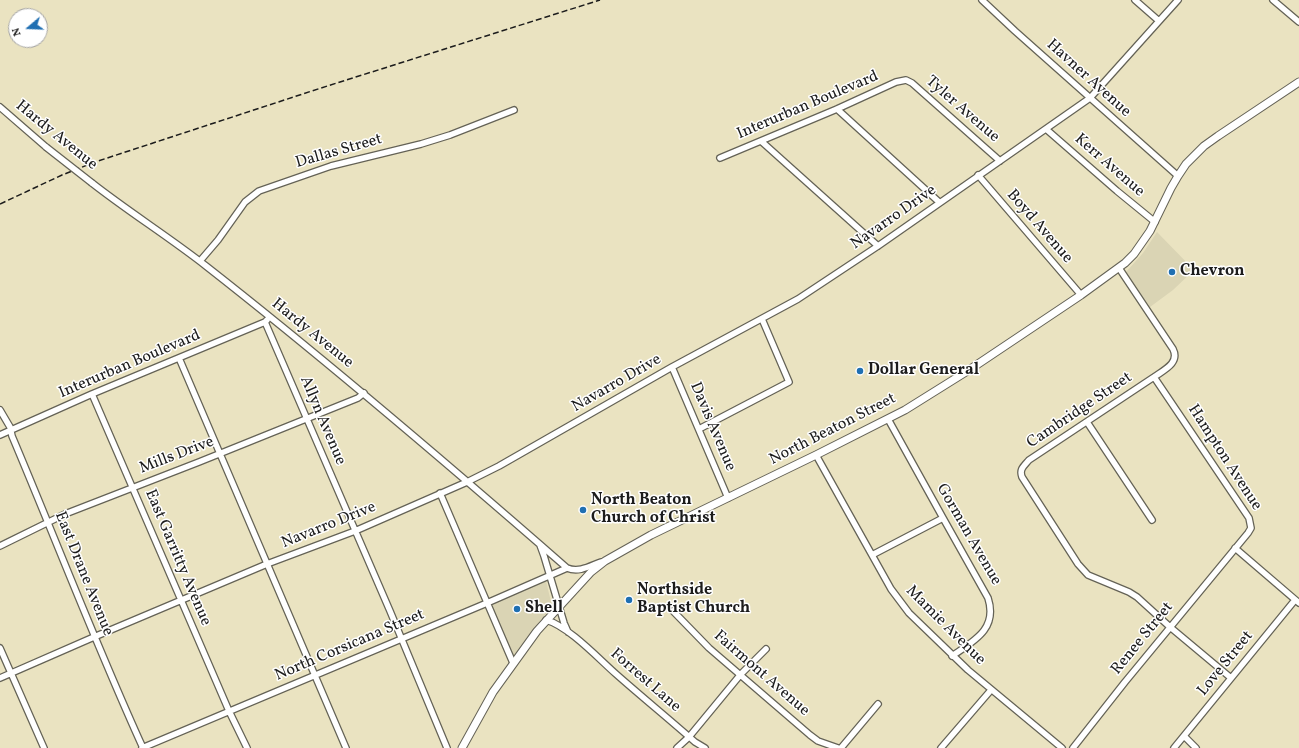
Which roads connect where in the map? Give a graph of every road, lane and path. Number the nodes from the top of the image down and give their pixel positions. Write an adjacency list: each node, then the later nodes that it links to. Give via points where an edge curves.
1 (982, 0): 9 (street, Havner Avenue)
2 (1135, 0): 5 (street)
3 (1178, 0): 5 (street, Navarro Drive)
4 (1273, 0): 6 (street)
5 (1159, 21): 9 (street, Navarro Drive)
6 (1299, 22)
7 (906, 80): 11 (street, Interurban Boulevard, via 896,82); 16 (street, Tyler Avenue)
8 (1299, 82): 18 (main road, North Beaton Street, via 1204,146)
9 (1090, 98): 13 (street, Navarro Drive); 18 (street, Havner Avenue)
10 (0, 107): 22 (street, Hardy Avenue, bridge, via 92,183)
11 (837, 109): 14 (street, Interurban Boulevard); 19 (street)
12 (514, 110): 22 (street, Dallas Street, via 450,135 331,166 259,191 245,202)
13 (1046, 129): 16 (street, Navarro Drive); 20 (street, Kerr Avenue)
14 (761, 141): 15 (street, Interurban Boulevard); 21 (street)
15 (720, 158)
16 (1000, 161): 17 (street, Navarro Drive)
17 (978, 176): 19 (street, Navarro Drive); 24 (street, Boyd Avenue)
18 (1178, 176): 20 (main road, North Beaton Street)
19 (939, 202): 21 (street, Navarro Drive)
20 (1155, 222): 23 (main road, North Beaton Street, via 1134,254)
21 (878, 246): 26 (street, Navarro Drive, via 798,299)
22 (200, 261): 25 (street, Hardy Avenue)
23 (1119, 268): 24 (main road, North Beaton Street); 30 (street, Cambridge Street, via 1175,354 1172,364)
24 (1081, 295): 35 (main road, North Beaton Street, via 924,399)
25 (270, 316): 27 (street, Interurban Boulevard); 31 (street, Hardy Avenue)
26 (762, 319): 29 (street, Navarro Drive); 37 (street, via 789,382)
27 (265, 322): 28 (street, Interurban Boulevard); 34 (street, Allyn Avenue)
28 (179, 358): 32 (street, Interurban Boulevard); 40 (street)
29 (672, 367): 37 (street, Davis Avenue); 42 (street, Navarro Drive)
30 (1154, 377): 36 (street, Cambridge Street); 52 (street, Hampton Avenue, via 1249,518 1251,528)
31 (364, 393): 34 (street, Mills Drive, via 358,398); 42 (street, Hardy Avenue)
32 (92, 394): 38 (street, Interurban Boulevard); 43 (street, East Garritty Avenue)
33 (0, 410): 38 (street, East Drane Avenue)
34 (308, 418): 40 (street, Mills Drive); 49 (street, Allyn Avenue)
35 (888, 419): 41 (main road, North Beaton Street); 46 (street, Gorman Avenue)
36 (1087, 422): 47 (street); 64 (street, Cambridge Street, via 1029,460 1022,468 1022,478 1078,564 1088,575 1137,597)
37 (698, 429): 45 (street, Davis Avenue)
38 (11, 431): 39 (street, Interurban Boulevard); 48 (street, East Drane Avenue)
39 (0, 435)
40 (220, 454): 43 (street, Mills Drive); 55 (street)
41 (816, 455): 45 (main road, North Beaton Street); 53 (street, Mamie Avenue)
42 (467, 482): 44 (street, Navarro Drive); 50 (street, Hardy Avenue)
43 (132, 488): 48 (street, Mills Drive, via 65,514); 58 (street, East Garritty Avenue)
44 (440, 493): 49 (street, Navarro Drive); 60 (street)
45 (728, 498): 54 (main road, North Beaton Street, via 651,534)
46 (943, 518): 53 (street); 70 (street, Gorman Avenue, via 992,608 988,624 980,637)
47 (1152, 520)
48 (49, 523): 51 (street, Mills Drive); 66 (street, East Drane Avenue)
49 (355, 531): 55 (street, Navarro Drive); 67 (street, Allyn Avenue)
50 (538, 543): 56 (street, Hardy Avenue); 57 (street, Forrest Lane)
51 (0, 546)
52 (1235, 548): 59 (street); 64 (street, Renee Street)
53 (872, 555): 70 (street, Mamie Avenue, via 900,603)
54 (605, 561): 56 (street, via 580,570); 61 (main road, North Beaton Street)
55 (268, 564): 58 (street, Navarro Drive); 74 (street)
56 (567, 568): 57 (street, North Corsicana Street)
57 (550, 576): 60 (street, North Corsicana Street); 61 (street, Forrest Lane)
58 (182, 600): 66 (street, Navarro Drive); 79 (street, East Garritty Avenue)
59 (1297, 601): 76 (street, Love Street)
60 (487, 603): 67 (street, North Corsicana Street); 71 (street)
61 (558, 606): 63 (main road, North Beaton Street); 65 (street, Forrest Lane)
62 (673, 611): 73 (street, Fairmont Avenue)
63 (546, 620): 65 (street, Forrest Lane); 71 (main road, North Beaton Street)
64 (1170, 627): 76 (street); 93 (street, Renee Street)
65 (569, 633): 81 (street, Forrest Lane)
66 (94, 637): 72 (street, Navarro Drive); 83 (street, East Drane Avenue)
67 (401, 639): 74 (street, North Corsicana Street); 86 (street, Allyn Avenue)
68 (0, 648): 72 (street)
69 (766, 649): 73 (street)
70 (952, 656): 77 (street, Mamie Avenue)
71 (513, 664): 87 (main road, North Beaton Street, via 493,692)
72 (11, 673): 75 (street, Navarro Drive); 82 (street)
73 (741, 674): 81 (street); 90 (street, Fairmont Avenue, via 810,735 818,741)
74 (315, 675): 79 (street, North Corsicana Street); 85 (street)
75 (0, 678)
76 (1232, 678): 80 (street, Love Street)
77 (992, 690): 91 (street); 92 (street, Mamie Avenue)
78 (878, 704): 90 (street)
79 (229, 711): 83 (street, North Corsicana Street); 84 (street, East Garritty Avenue)
80 (1184, 736): 94 (street, Love Street); 95 (street)
81 (689, 737): 88 (street); 89 (street, Forrest Lane)
82 (44, 748)
83 (143, 748)
84 (246, 748)
85 (346, 748)
86 (448, 748)
87 (462, 748)
88 (677, 748)
89 (705, 748)
90 (839, 748)
91 (941, 748)
92 (1062, 748)
93 (1073, 748)
94 (1174, 748)
95 (1196, 748)

